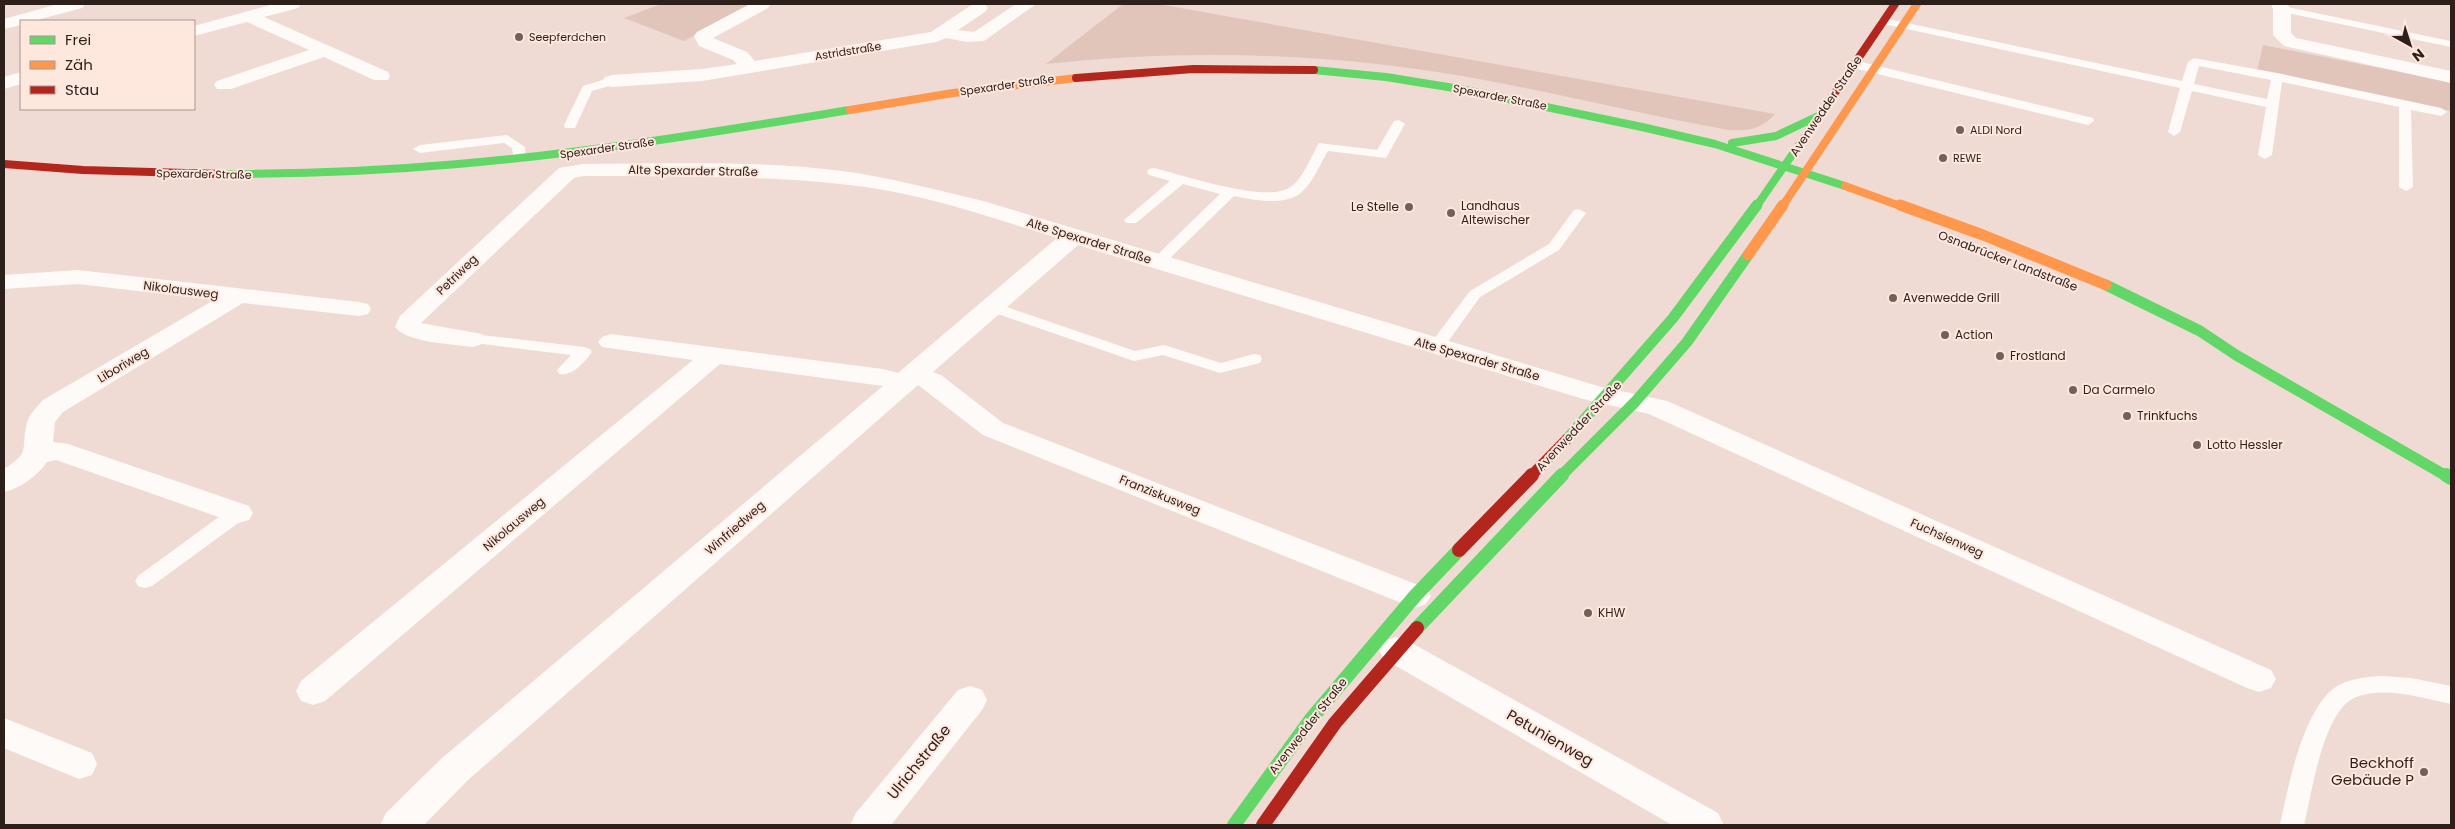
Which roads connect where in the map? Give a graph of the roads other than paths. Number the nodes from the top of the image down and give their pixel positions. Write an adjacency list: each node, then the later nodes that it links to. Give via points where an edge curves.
1 (76, 4): 12 (street)
2 (292, 4): 10 (street)
3 (762, 4): 21 (street, via 703,36 705,42 740,56)
4 (958, 4): 8 (street, Astridstraße)
5 (1895, 4): 11 (main road, Avenwedder Straße)
6 (1918, 4): 13 (main road, Avenwedder Straße)
7 (2280, 6): 18 (lane); 25 (street, via 2282,35 2290,42)
8 (979, 8): 9 (street, Astridstraße); 16 (street, Astridstraße)
9 (1019, 9): 16 (street, Astridstraße, via 978,36)
10 (248, 16): 15 (street); 19 (street)
11 (1883, 21): 13 (lane); 20 (main road, Avenwedder Straße)
12 (4, 24)
13 (1903, 25): 22 (main road, Avenwedder Straße); 30 (lane)
14 (4, 28): 17 (street)
15 (195, 31)
16 (944, 32): 21 (street, Astridstraße, via 936,37)
17 (20, 37)
18 (2450, 44)
19 (324, 51): 24 (street); 31 (street, via 224,85)
20 (1853, 64): 22 (lane); 35 (main road, Avenwedder Straße)
21 (751, 67): 28 (street, Astridstraße, via 702,75)
22 (1873, 69): 36 (lane); 48 (main road, Avenwedder Straße)
23 (1207, 70): 40 (main road, Spexarder Straße, via 1288,69 1432,84); 41 (main road, Spexarder Straße, via 1422,90 1518,108); 44 (main road, Spexarder Straße, via 1163,70 1040,81 631,146)
24 (381, 76)
25 (2451, 77)
26 (20, 78): 29 (street)
27 (2277, 78): 30 (lane, via 2194,62); 32 (lane); 33 (lane)
28 (612, 81): 38 (lane, via 587,89)
29 (4, 83)
30 (2187, 86): 32 (lane); 39 (lane)
31 (244, 96)
32 (2272, 104): 43 (lane)
33 (2405, 105): 34 (lane); 52 (lane)
34 (2442, 112)
35 (1821, 113): 40 (main road, via 1799,129 1775,140); 46 (main road, Avenwedder Straße)
36 (2088, 121)
37 (1400, 124): 54 (lane, via 1381,155 1324,146 1296,190 1287,194)
38 (570, 125)
39 (2174, 132)
40 (1708, 142): 46 (main road, Spexarder Straße)
41 (1672, 146)
42 (420, 149): 44 (lane, via 507,139 518,148)
43 (2265, 155)
44 (519, 159): 45 (main road, Spexarder Straße, via 443,167 260,175 92,171)
45 (4, 164)
46 (1786, 165): 48 (main road, Osnabrücker Landstraße); 49 (main road, Avenwedder Straße)
47 (1154, 172): 50 (lane)
48 (1806, 172): 53 (main road, Avenwedder Straße); 67 (main road, Osnabrücker Landstraße, via 1960,226 2093,280 2213,336)
49 (1771, 177): 53 (main road); 72 (main road, Avenwedder Straße)
50 (1181, 179): 54 (lane); 56 (lane)
51 (558, 180): 57 (street, Alte Spexarder Straße, via 567,173 583,170 736,171 839,177 881,183 975,206); 64 (street, Petriweg, via 409,321 408,327 416,331)
52 (2406, 187)
53 (1802, 188): 72 (main road, Avenwedder Straße, via 1687,342)
54 (1230, 192): 58 (lane)
55 (1579, 213): 66 (lane, via 1554,247 1475,294)
56 (1131, 220)
57 (1074, 236): 58 (street, Alte Spexarder Straße); 61 (street, Winfriedweg)
58 (1158, 262): 66 (street, Alte Spexarder Straße)
59 (4, 282): 60 (street, Nikolausweg, via 78,277)
60 (238, 296): 62 (street, Nikolausweg); 73 (street, Liboriweg, via 53,406 40,421)
61 (992, 307): 69 (lane, via 1134,356 1164,350 1220,368); 71 (street, Winfriedweg)
62 (359, 309)
63 (2137, 314): 67 (main road, Osnabrücker Landstraße, via 2200,343)
64 (473, 339): 70 (lane, via 584,352)
65 (611, 342): 68 (street)
66 (1436, 347): 72 (street, Alte Spexarder Straße)
67 (2236, 355): 74 (main road, Osnabrücker Landstraße)
68 (714, 356): 71 (street); 81 (street, Nikolausweg)
69 (1254, 358)
70 (566, 370)
71 (910, 379): 78 (street, Franziskusweg, via 932,381 994,430); 86 (street, Winfriedweg, via 461,763)
72 (1621, 399): 78 (main road, Avenwedder Straße); 79 (main road, Avenwedder Straße, via 1520,517); 80 (street, Fuchsienweg, via 1657,407)
73 (38, 454): 75 (street, via 29,466); 76 (street, via 58,451)
74 (2451, 478)
75 (4, 482)
76 (238, 513): 77 (lane)
77 (145, 581)
78 (1415, 596): 88 (main road, Avenwedder Straße, via 1311,719)
79 (1396, 650): 89 (main road, Avenwedder Straße, via 1335,723); 90 (street, Petunienweg)
80 (2259, 679)
81 (313, 691)
82 (2451, 695): 91 (lane, via 2386,684 2349,690 2340,695 2320,724)
83 (970, 700): 87 (street, Ulrichstraße)
84 (4, 732): 85 (street)
85 (79, 764)
86 (399, 825)
87 (869, 825)
88 (1234, 825)
89 (1263, 825)
90 (1705, 825)
91 (2292, 825)

